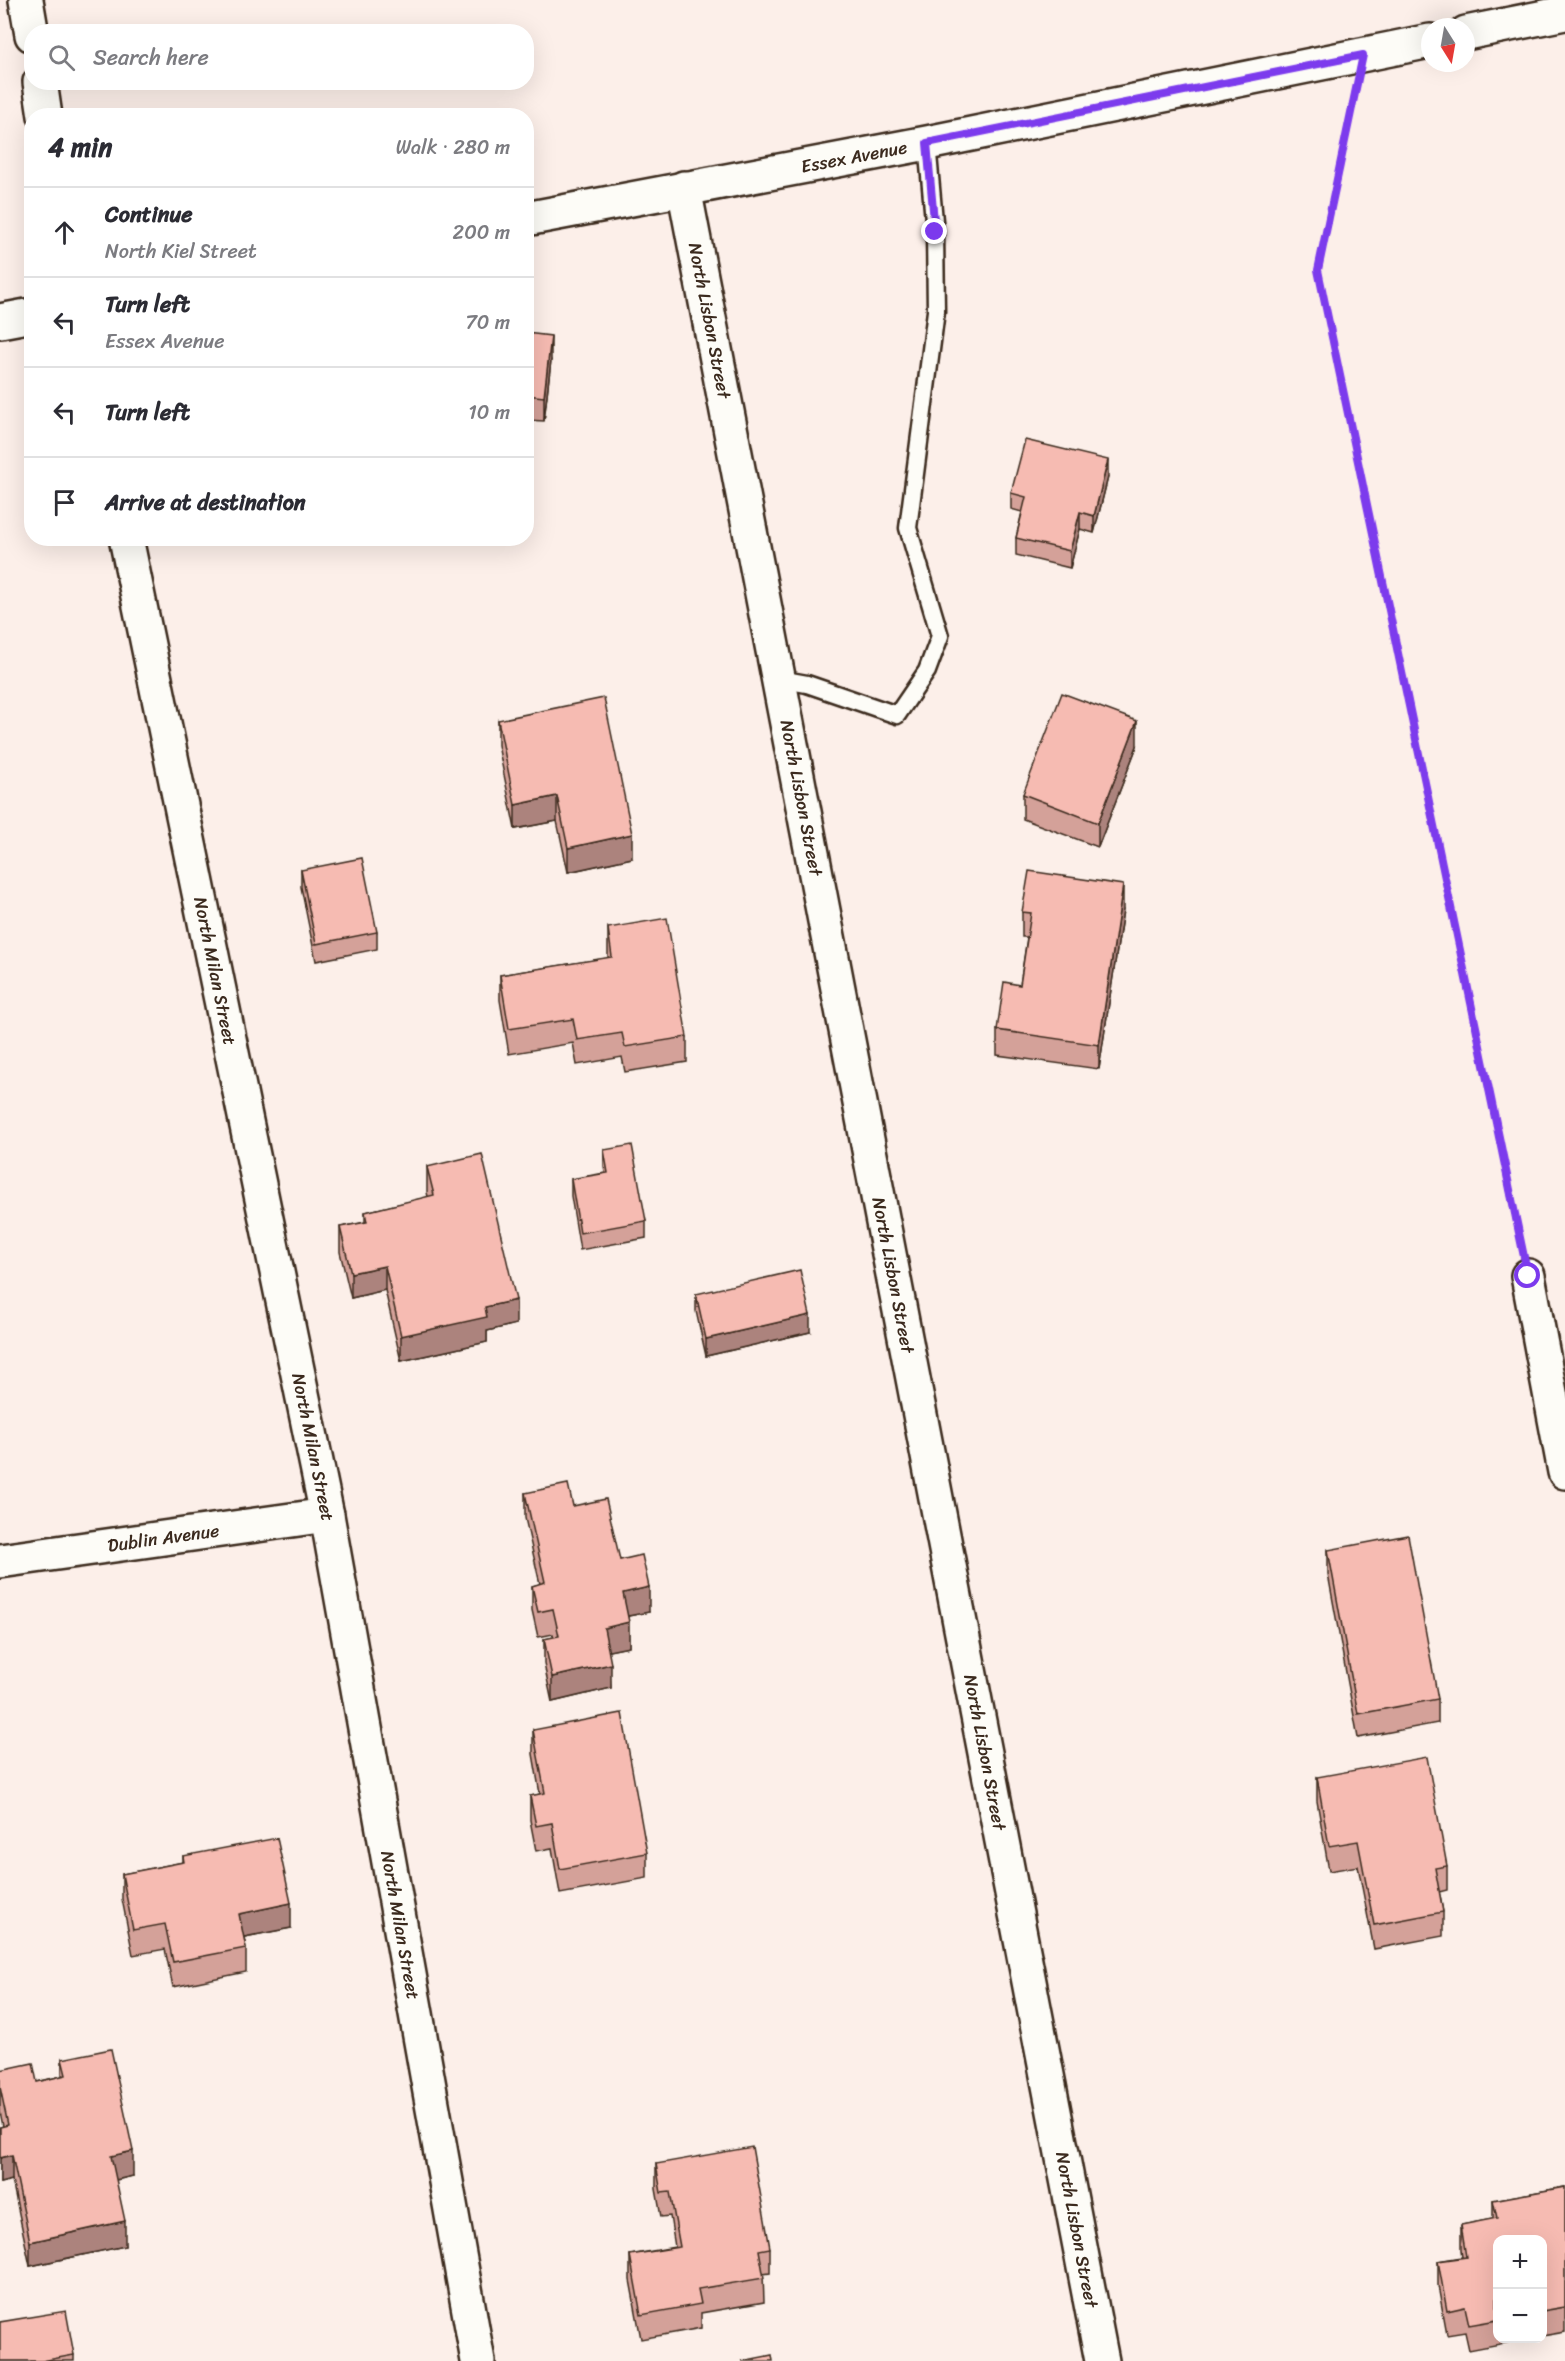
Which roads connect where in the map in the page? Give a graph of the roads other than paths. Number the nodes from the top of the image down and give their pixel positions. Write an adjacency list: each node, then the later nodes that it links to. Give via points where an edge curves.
1 (26, 0): 3 (street)
2 (1565, 13): 4 (street)
3 (30, 24)
4 (1475, 31)
5 (1421, 43): 8 (street, Essex Avenue)
6 (41, 90): 7 (street)
7 (44, 108)
8 (927, 143): 9 (street, Essex Avenue); 14 (lane, via 935,232 936,312 908,528 940,636 927,671 897,715 807,684)
9 (684, 189): 10 (street, Essex Avenue); 14 (street, North Lisbon Street)
10 (534, 217)
11 (24, 316): 12 (street)
12 (0, 321)
13 (128, 546): 17 (street, North Milan Street)
14 (779, 679): 20 (street, North Lisbon Street)
15 (1528, 1276): 16 (street)
16 (1565, 1472)
17 (327, 1515): 18 (street, Dublin Avenue); 19 (street, North Milan Street)
18 (0, 1561)
19 (478, 2361)
20 (1102, 2361)

